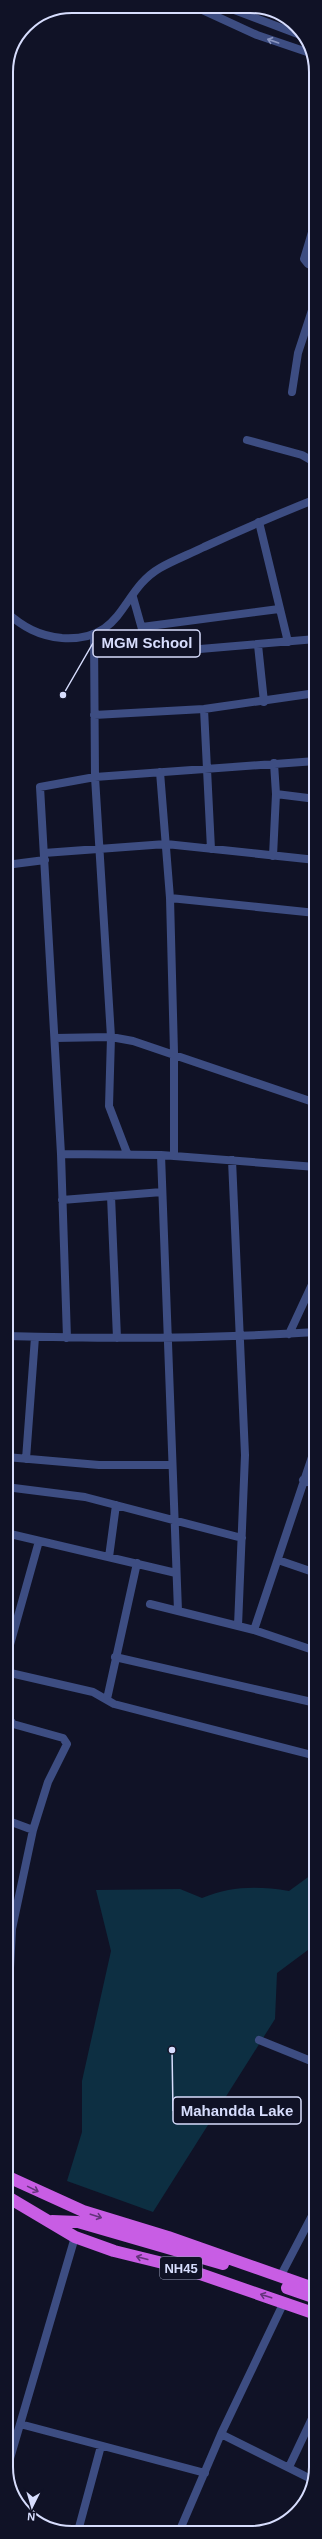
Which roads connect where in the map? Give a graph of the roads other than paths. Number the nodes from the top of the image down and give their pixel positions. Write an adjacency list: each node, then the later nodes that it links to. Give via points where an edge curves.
1 (209, 13): 4 (street, one-way to 1, via 257,35)
2 (242, 13): 3 (street)
3 (294, 33)
4 (304, 51)
5 (309, 242): 6 (street, via 304,259)
6 (309, 264)
7 (309, 319): 8 (street, via 298,353)
8 (292, 392)
9 (247, 440): 10 (street)
10 (309, 460)
11 (309, 502): 12 (street)
12 (260, 522): 13 (street, via 159,568); 14 (street)
13 (133, 597): 16 (street); 17 (street, via 118,616)
14 (279, 609): 16 (street); 19 (street)
15 (13, 618): 17 (street, via 39,634 75,639)
16 (142, 627): 20 (street, via 147,647 153,653)
17 (94, 635): 24 (street)
18 (309, 640): 19 (street)
19 (288, 642): 20 (street)
20 (258, 645): 22 (street)
21 (309, 694): 22 (street)
22 (264, 702): 23 (street)
23 (204, 708): 24 (street); 27 (street)
24 (94, 715): 29 (street)
25 (309, 761): 26 (street)
26 (274, 763): 27 (street); 30 (street)
27 (208, 768): 28 (street); 34 (street)
28 (160, 772): 29 (street); 32 (street)
29 (95, 777): 33 (street); 36 (street, via 40,787)
30 (276, 794): 31 (street); 35 (street)
31 (309, 798)
32 (166, 844): 33 (street); 34 (street); 39 (street)
33 (99, 848): 36 (street); 41 (street)
34 (211, 850): 35 (street)
35 (273, 856): 37 (street)
36 (45, 857): 38 (street); 42 (street)
37 (309, 859)
38 (13, 863)
39 (170, 898): 40 (street); 43 (street)
40 (309, 911)
41 (111, 1037): 42 (street); 43 (street); 45 (street, via 109,1106)
42 (54, 1038): 46 (street)
43 (174, 1053): 44 (street); 48 (street)
44 (309, 1101)
45 (126, 1153): 46 (street); 47 (street)
46 (61, 1154): 53 (street)
47 (161, 1155): 48 (street); 51 (street)
48 (174, 1156): 49 (street)
49 (232, 1160): 50 (street); 61 (street)
50 (309, 1166)
51 (162, 1192): 52 (street); 62 (street)
52 (111, 1196): 53 (street); 60 (street)
53 (62, 1200): 59 (street)
54 (309, 1291): 56 (street)
55 (309, 1333): 56 (street)
56 (289, 1334): 61 (street)
57 (13, 1336): 58 (street)
58 (36, 1337): 59 (street); 64 (street)
59 (67, 1338): 60 (street)
60 (117, 1338): 62 (street)
61 (239, 1338): 62 (street); 73 (street, via 245,1454)
62 (167, 1339): 66 (street)
63 (13, 1458): 64 (street)
64 (26, 1459): 66 (street, via 99,1465)
65 (309, 1464): 67 (street)
66 (172, 1465): 71 (street)
67 (303, 1480): 68 (street); 76 (street)
68 (309, 1482)
69 (13, 1489): 70 (street, via 74,1495)
70 (116, 1505): 71 (street); 75 (street)
71 (175, 1521): 73 (street); 79 (street)
72 (13, 1535): 74 (street)
73 (242, 1538): 82 (street)
74 (39, 1541): 75 (street); 84 (street)
75 (109, 1557): 77 (street)
76 (278, 1560): 78 (street); 83 (street)
77 (137, 1563): 79 (street); 86 (street)
78 (309, 1571)
79 (176, 1573): 81 (street)
80 (150, 1604): 81 (street)
81 (178, 1611): 82 (street)
82 (238, 1626): 83 (street)
83 (254, 1630): 85 (street)
84 (13, 1634)
85 (309, 1649)
86 (115, 1657): 88 (street); 89 (street)
87 (13, 1674): 88 (street, via 93,1692)
88 (107, 1699): 91 (street, via 114,1704)
89 (309, 1700)
90 (13, 1724): 93 (street, via 63,1738 68,1744 48,1782)
91 (309, 1754)
92 (13, 1823): 93 (street)
93 (33, 1830): 94 (street)
94 (13, 1924)
95 (259, 2040): 96 (street)
96 (309, 2060)
97 (13, 2180): 99 (highway, NH45, one-way to 99)
98 (13, 2200): 100 (highway, NH45)
99 (60, 2203): 102 (highway); 104 (highway, NH45, one-way to 104, via 168,2237)
100 (48, 2220): 102 (highway); 103 (highway, NH45)
101 (309, 2221): 104 (street)
102 (78, 2222): 106 (highway, via 221,2264)
103 (76, 2237): 107 (highway, NH45, one-way to 103, via 183,2268 114,2251); 109 (street)
104 (280, 2277): 105 (highway, NH45)
105 (309, 2287)
106 (309, 2295)
107 (284, 2302): 108 (highway, NH45); 111 (street)
108 (309, 2311)
109 (20, 2424): 112 (street); 113 (street)
110 (309, 2425): 114 (street)
111 (221, 2434): 114 (street); 115 (street)
112 (100, 2446): 115 (street); 117 (street)
113 (13, 2448)
114 (289, 2467): 116 (street)
115 (204, 2474): 118 (street)
116 (308, 2477)
117 (79, 2526)
118 (182, 2526)

